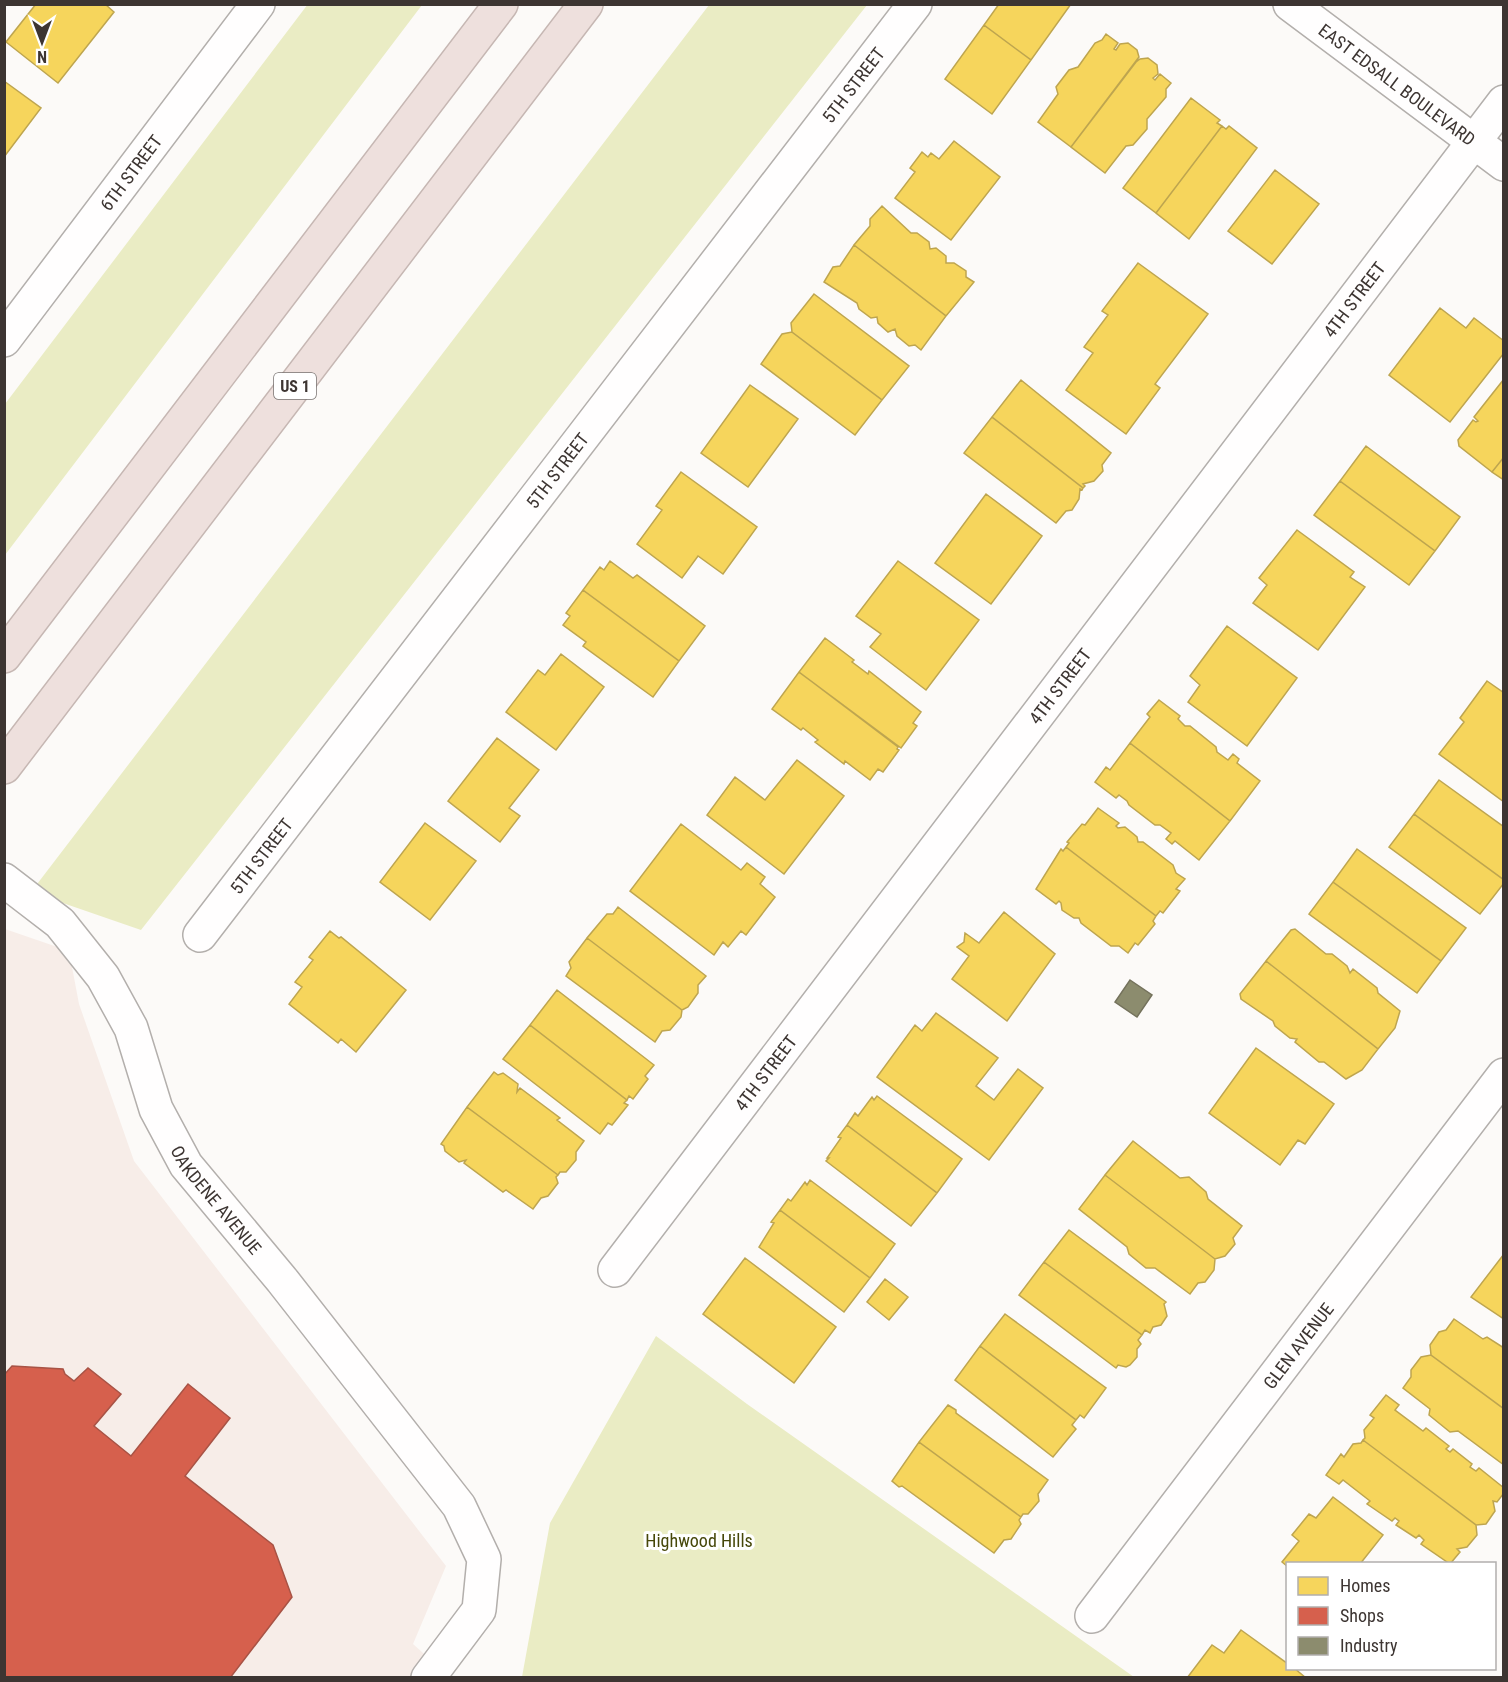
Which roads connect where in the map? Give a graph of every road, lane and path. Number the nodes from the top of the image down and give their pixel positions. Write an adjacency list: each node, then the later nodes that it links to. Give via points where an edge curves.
1 (258, 4): 9 (street, 6TH STREET)
2 (501, 4): 10 (highway)
3 (586, 4): 11 (highway, US 1)
4 (915, 4): 13 (street, 5TH STREET)
5 (1290, 4): 7 (street, EAST EDSALL BOULEVARD)
6 (1503, 102): 7 (street, 4TH STREET)
7 (1474, 141): 8 (street, EAST EDSALL BOULEVARD); 15 (street, 4TH STREET)
8 (1503, 164)
9 (4, 340)
10 (4, 656)
11 (4, 767)
12 (4, 880): 17 (street, OAKDENE AVENUE, via 60,923 103,977 130,1028 156,1109 186,1165 282,1280 459,1506 484,1559 479,1610)
13 (200, 935)
14 (1503, 1075): 16 (street, GLEN AVENUE)
15 (615, 1270)
16 (1092, 1616)
17 (428, 1677)

